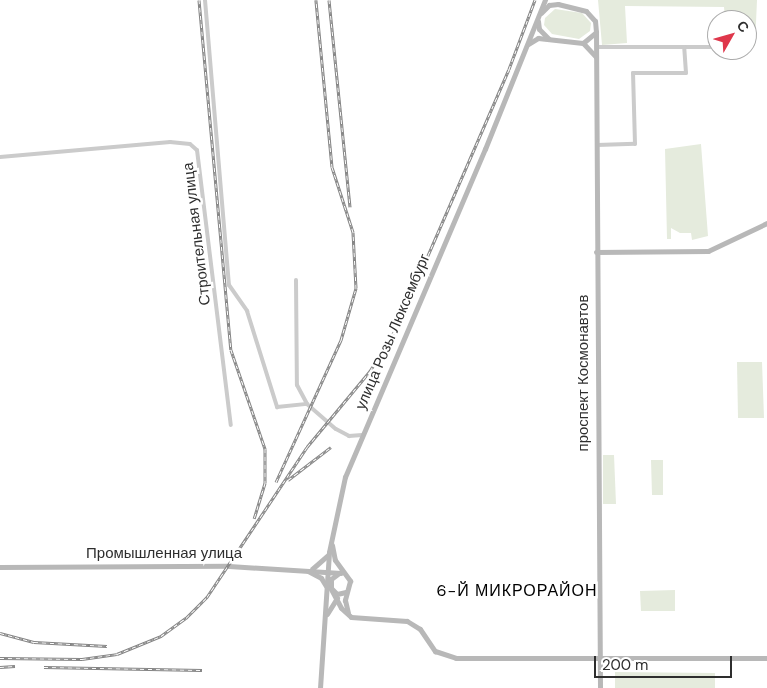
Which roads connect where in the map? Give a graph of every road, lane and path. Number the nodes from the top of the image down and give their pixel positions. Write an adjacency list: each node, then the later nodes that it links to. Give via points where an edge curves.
1 (205, 0): 18 (street, via 229,285 247,311 277,407)
2 (545, 0): 4 (main road, улица Розы Люксембург)
3 (556, 2): 4 (main road); 5 (main road, via 589,13 595,20)
4 (539, 16): 6 (main road, via 539,29); 8 (main road, улица Розы Люксембург)
5 (596, 32): 7 (main road); 9 (main road, проспект Космонавтов)
6 (549, 39): 7 (main road); 8 (main road, via 538,38)
7 (583, 43): 12 (main road)
8 (528, 44): 20 (main road, улица Розы Люксембург)
9 (598, 47): 10 (street); 12 (main road, проспект Космонавтов)
10 (684, 47): 11 (street); 13 (street, via 686,73 634,73 634,144)
11 (707, 47)
12 (597, 58): 13 (main road, проспект Космонавтов)
13 (596, 145): 16 (main road, проспект Космонавтов)
14 (0, 157): 19 (street, Строительная улица, via 170,142 190,144 197,150)
15 (767, 223): 16 (main road, via 708,252)
16 (596, 252): 33 (main road, проспект Космонавтов)
17 (296, 280): 18 (street, via 297,385)
18 (307, 404): 20 (street, via 336,429 349,436)
19 (231, 425)
20 (362, 435): 21 (main road, улица Розы Люксембург, via 340,497)
21 (332, 542): 22 (main road, улица Розы Люксембург); 27 (main road, via 335,560)
22 (329, 552): 24 (main road, via 322,564); 25 (main road, улица Розы Люксембург)
23 (0, 567): 24 (main road, Промышленная улица, via 221,566)
24 (307, 570): 25 (main road, Промышленная улица); 28 (main road)
25 (328, 570): 26 (main road, Промышленная улица); 28 (main road, улица Розы Люксембург)
26 (340, 573): 27 (main road); 28 (main road, via 330,580)
27 (347, 575): 29 (main road, via 351,584)
28 (329, 588): 29 (main road); 30 (main road); 32 (main road, улица Розы Люксембург)
29 (345, 593): 30 (main road); 31 (main road, via 345,608)
30 (336, 599): 31 (main road); 32 (main road)
31 (351, 616): 33 (main road, via 407,621 420,629 435,651 456,658)
32 (325, 619): 35 (main road, улица Розы Люксембург)
33 (599, 658): 34 (main road); 36 (main road, проспект Космонавтов)
34 (767, 658)
35 (320, 688)
36 (600, 688)

